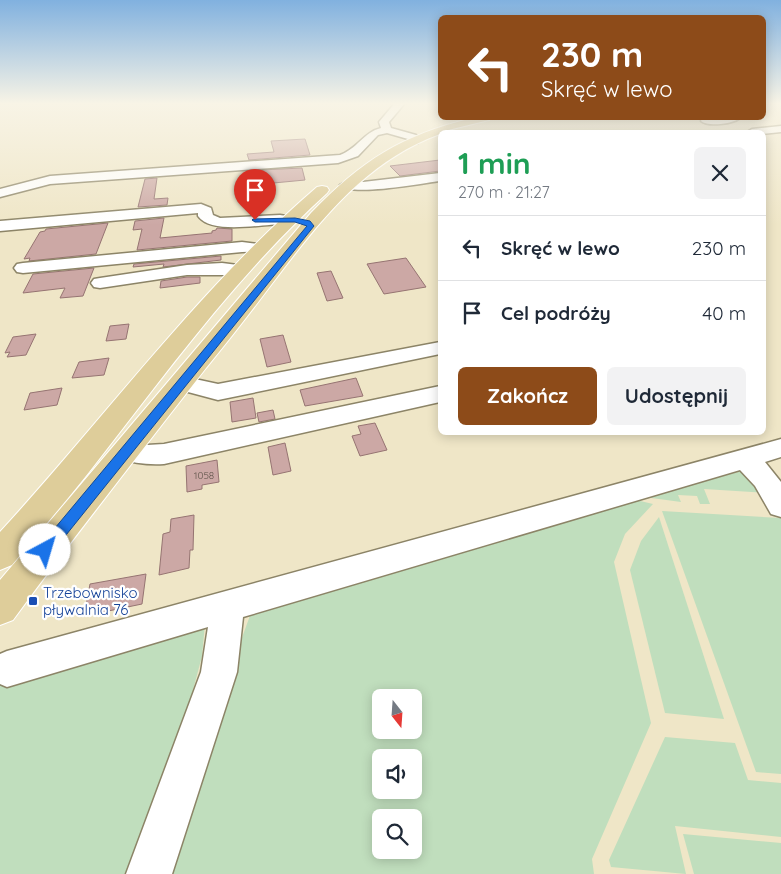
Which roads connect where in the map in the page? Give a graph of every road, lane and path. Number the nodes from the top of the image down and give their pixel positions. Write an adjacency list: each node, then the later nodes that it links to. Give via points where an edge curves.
1 (367, 144): 7 (street, via 338,159 50,180)
2 (387, 144): 8 (main road, via 312,198)
3 (394, 144): 6 (main road, via 385,156)
4 (438, 168): 6 (street)
5 (438, 177): 6 (street, via 363,186)
6 (352, 180): 8 (main road)
7 (0, 193)
8 (299, 223): 9 (street, via 270,219 218,223 208,220 206,211 201,208); 10 (main road); 15 (main road)
9 (0, 226)
10 (260, 248): 11 (street, via 242,247); 12 (main road)
11 (23, 268)
12 (240, 270): 13 (street, via 214,268); 14 (main road)
13 (100, 283)
14 (204, 311): 15 (main road, via 206,316 216,320); 22 (main road)
15 (235, 319): 17 (main road)
16 (438, 348): 17 (street, via 218,392)
17 (181, 383): 19 (main road)
18 (438, 394): 19 (street, via 164,454)
19 (126, 451): 24 (main road)
20 (765, 456): 21 (street, via 765,479); 23 (street)
21 (781, 506)
22 (0, 555)
23 (228, 606): 25 (street); 26 (street, via 218,672)
24 (0, 608)
25 (7, 669)
26 (149, 874)

